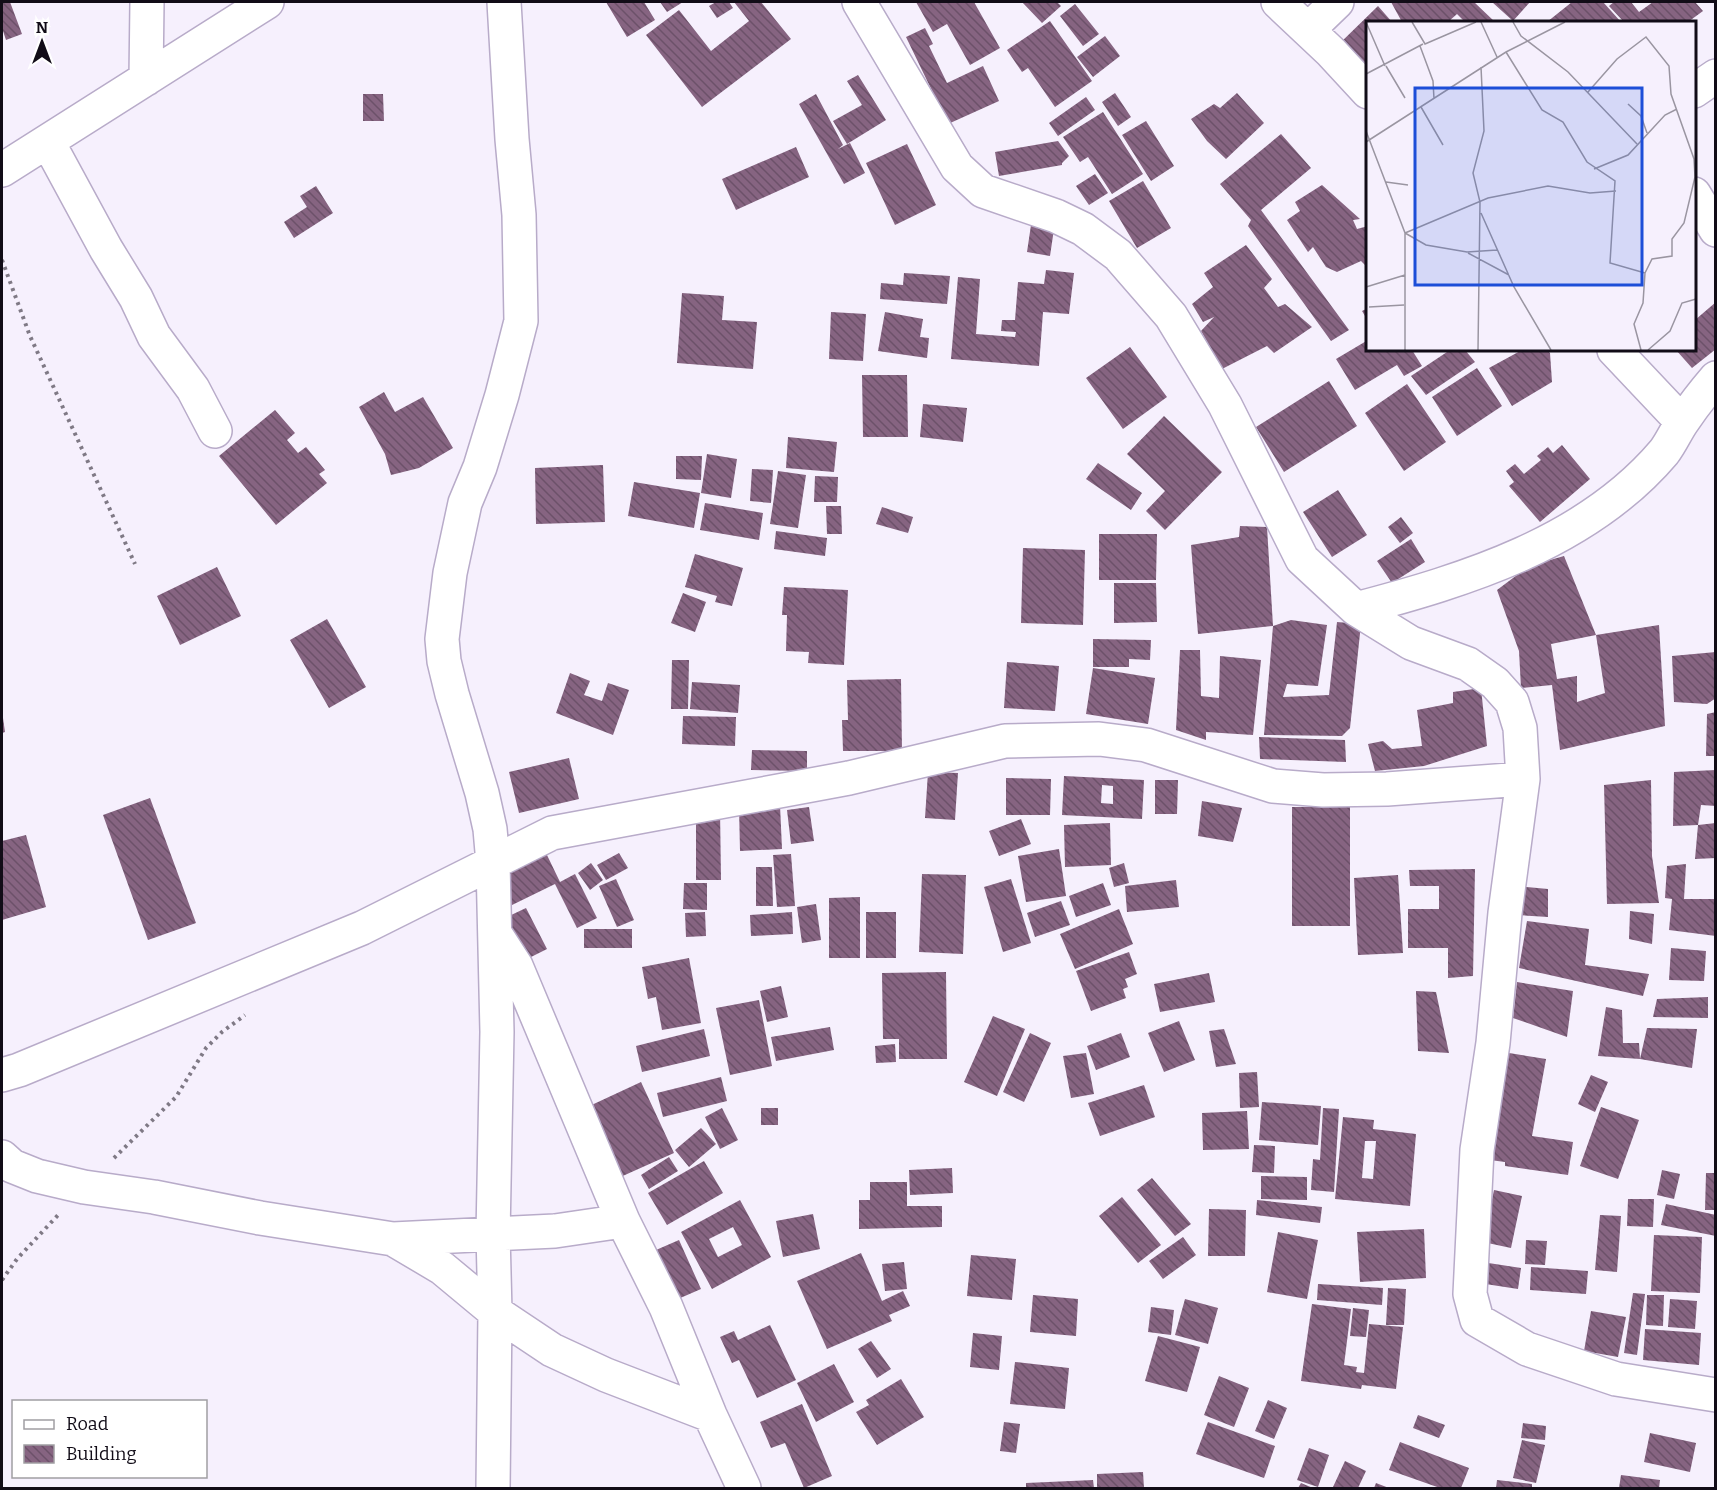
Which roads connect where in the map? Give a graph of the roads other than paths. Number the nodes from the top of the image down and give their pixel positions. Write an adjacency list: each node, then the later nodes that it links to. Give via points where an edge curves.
1 (147, 2): 9 (street)
2 (267, 2): 9 (street)
3 (504, 2): 22 (street, via 519,215 521,321 480,467 465,503 450,573 442,639 452,694 482,793)
4 (860, 2): 20 (street, via 957,167 983,191 1083,229 1118,255 1171,316 1225,405 1302,559)
5 (1278, 2): 7 (street)
6 (1337, 2): 7 (street)
7 (1308, 30): 10 (street)
8 (1716, 76): 11 (street)
9 (146, 79): 12 (street)
10 (1366, 90)
11 (1696, 90)
12 (48, 142): 13 (street); 19 (street, via 154,336 193,389)
13 (2, 170)
14 (1696, 196): 15 (street)
15 (1716, 230)
16 (1615, 351): 18 (street)
17 (1716, 378): 18 (street)
18 (1682, 422): 20 (street, via 1665,452 1635,480 1611,502 1563,533 1447,583)
19 (215, 431)
20 (1356, 609): 21 (street, via 1411,643 1468,664 1494,683 1512,702 1520,728)
21 (1523, 779): 22 (street, via 1323,790 1273,786 1146,745 1099,738 1005,741 849,778 552,833); 30 (street, via 1478,1150 1470,1294 1478,1320 1527,1349 1616,1379)
22 (493, 863): 23 (street); 24 (street, via 362,928)
23 (494, 932): 26 (street, via 516,966); 27 (street, via 497,1032)
24 (2, 1075)
25 (2, 1157): 28 (street, via 12,1166 37,1176 84,1187)
26 (623, 1221): 27 (street, via 555,1231); 31 (street, via 666,1308)
27 (493, 1234): 28 (street); 29 (street)
28 (393, 1239): 29 (street, via 442,1268)
29 (495, 1312): 31 (street, via 552,1350); 32 (street)
30 (1716, 1395)
31 (710, 1414): 33 (street)
32 (493, 1488)
33 (744, 1488)

